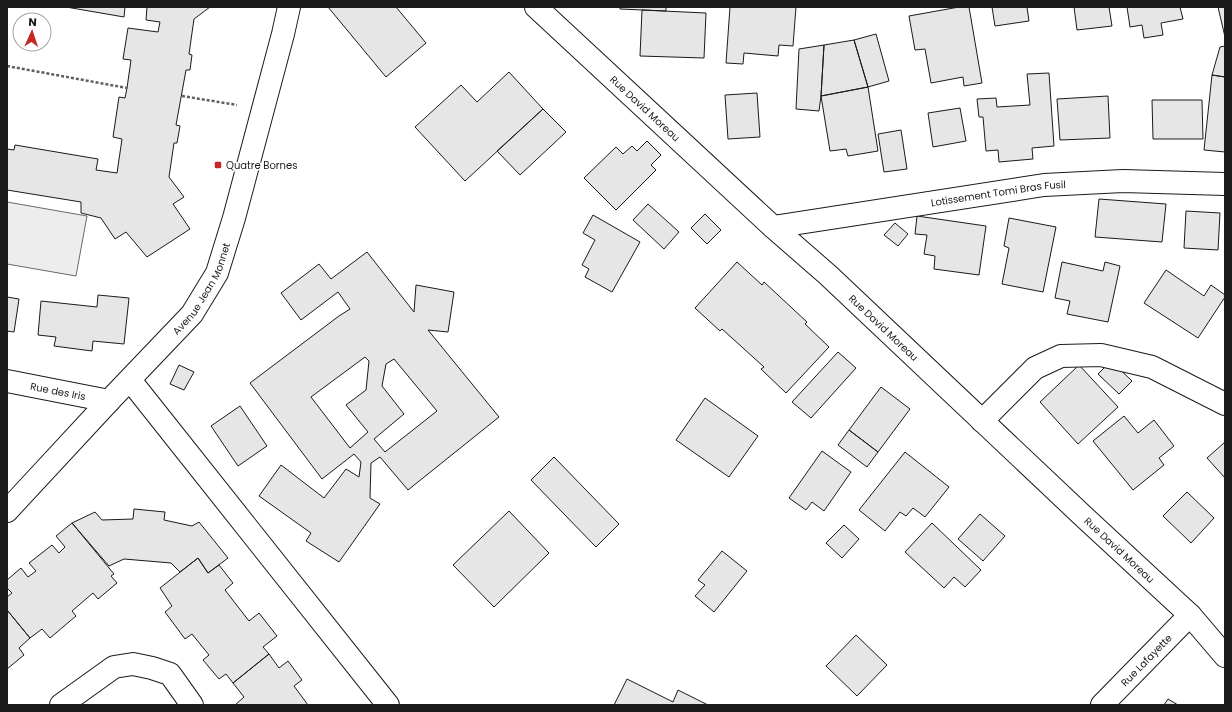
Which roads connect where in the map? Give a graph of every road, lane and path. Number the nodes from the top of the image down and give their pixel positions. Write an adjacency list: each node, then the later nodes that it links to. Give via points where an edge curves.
1 (289, 7): 6 (street, Avenue Jean Monnet)
2 (536, 7): 8 (street, Rue David Moreau)
3 (7, 66): 4 (path)
4 (127, 88)
5 (182, 96): 6 (path)
6 (263, 109): 9 (street, Avenue Jean Monnet, via 234,218 216,273 192,314)
7 (1225, 184): 8 (street, Lotissement Tomi Bras Fusil, via 1123,181 1044,185)
8 (773, 227): 13 (street, Rue David Moreau, via 828,275)
9 (130, 380): 11 (street, Avenue Jean Monnet); 19 (street)
10 (7, 381): 11 (street, Rue des Iris)
11 (108, 401): 14 (street, Avenue Jean Monnet)
12 (1225, 404): 13 (street, via 1152,367 1101,355 1061,356 1035,368)
13 (982, 421): 15 (street, Rue David Moreau)
14 (7, 511)
15 (1190, 615): 16 (street, Rue David Moreau); 20 (street, Rue Lafayette)
16 (1225, 656)
17 (61, 705): 18 (street, via 114,667 133,664 170,674)
18 (192, 705)
19 (388, 705)
20 (1102, 705)

